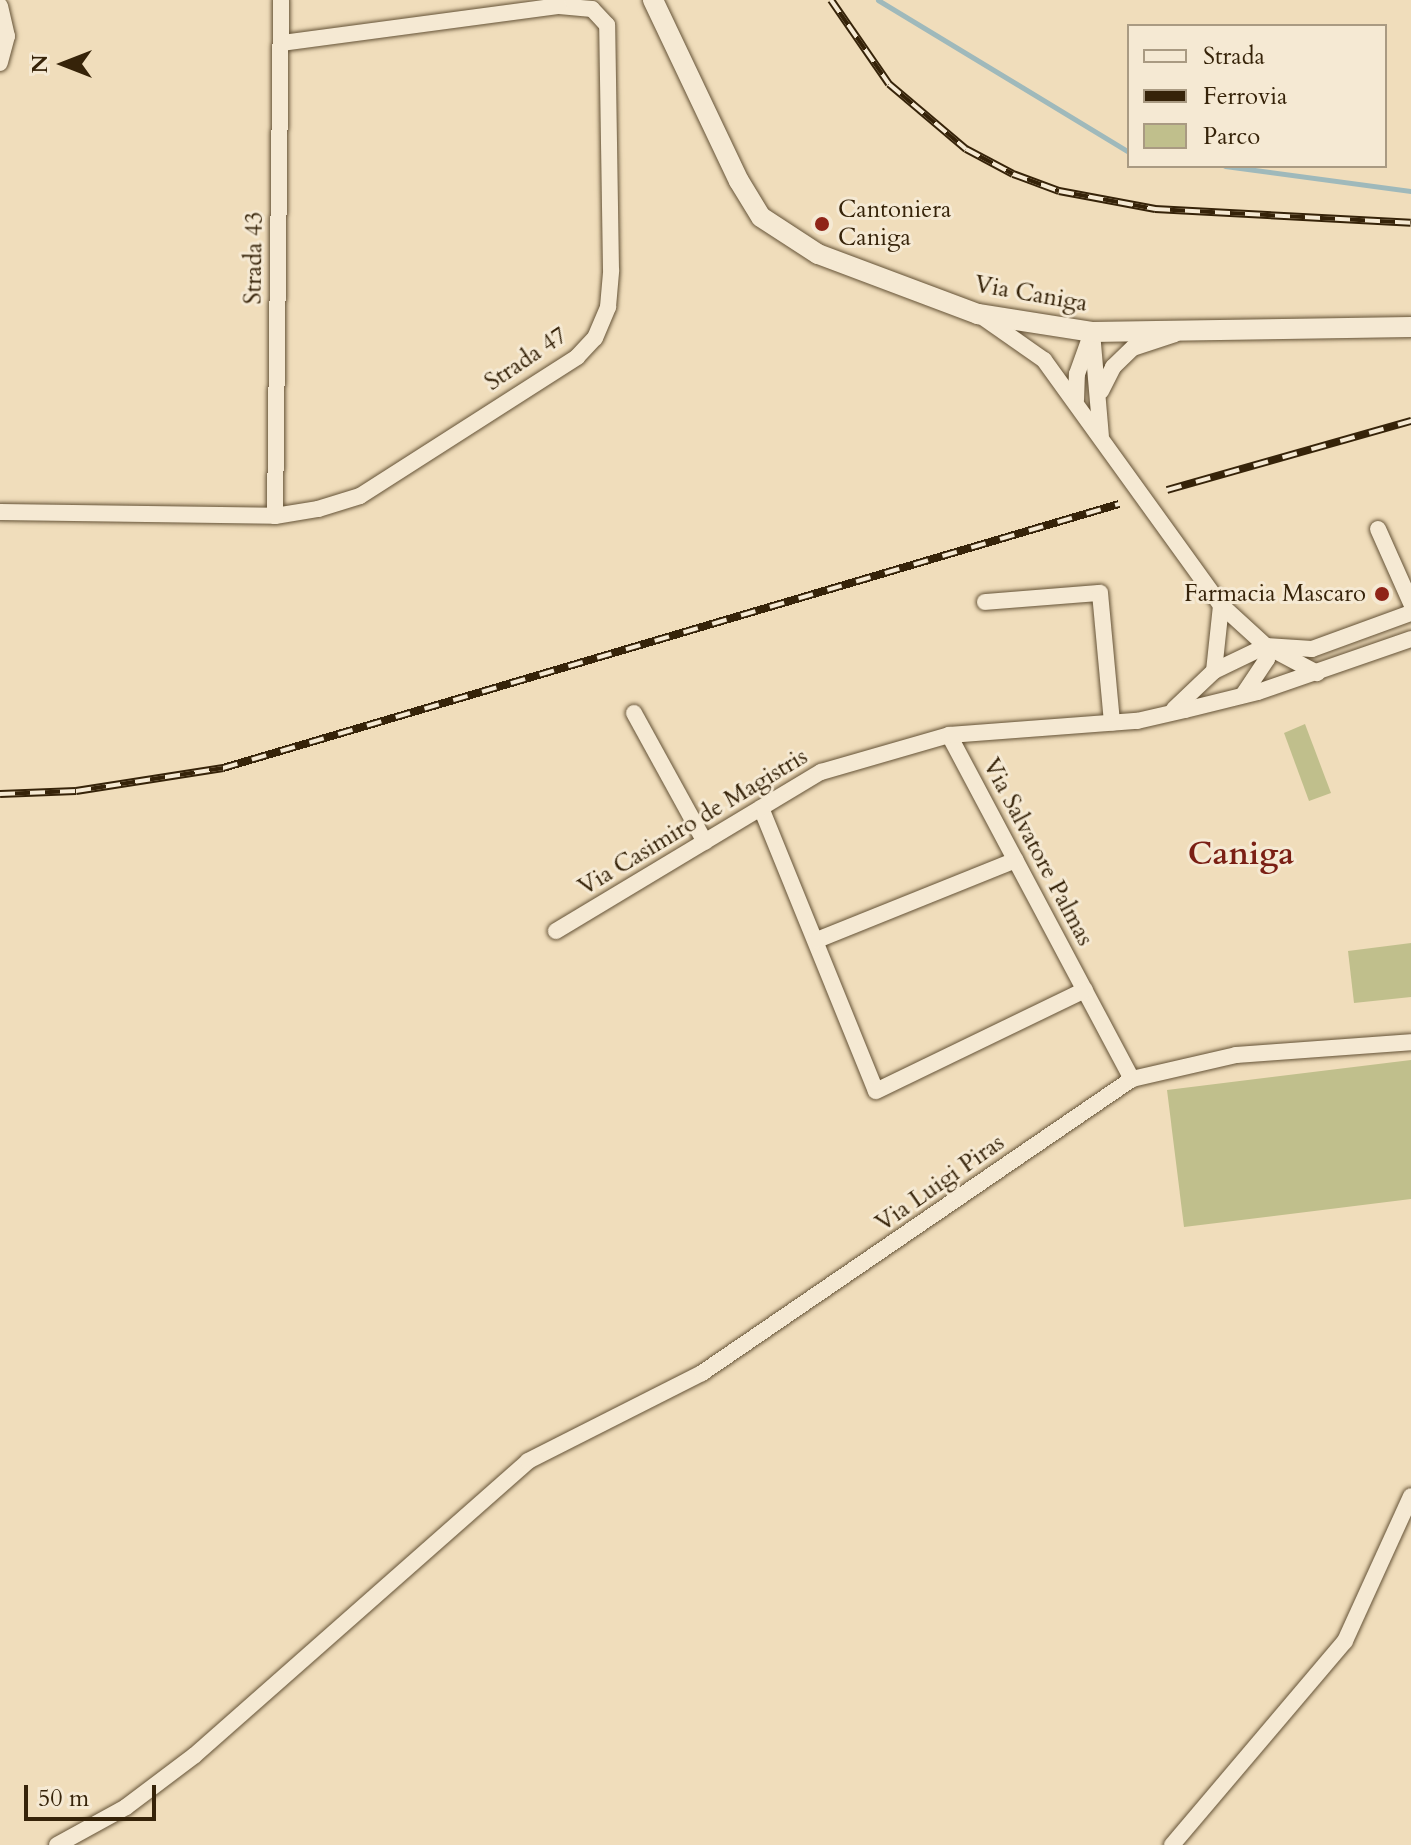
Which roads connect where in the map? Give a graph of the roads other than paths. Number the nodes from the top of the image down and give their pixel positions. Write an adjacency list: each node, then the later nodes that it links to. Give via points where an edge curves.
1 (281, 0): 4 (street, Strada 43)
2 (653, 0): 6 (street, Via Caniga, via 761,217 818,254)
3 (0, 6): 5 (street, via 7,36)
4 (281, 43): 14 (street, Strada 43); 14 (street, Strada 47, via 559,6 592,9 607,25 611,270 608,307 595,338 577,357 360,496)
5 (0, 63)
6 (978, 314): 9 (street, Via Caniga); 11 (street, via 1022,339)
7 (1411, 327): 8 (street, Via Caniga)
8 (1190, 329): 9 (street, Via Caniga); 10 (street, via 1133,348 1113,367)
9 (1092, 332): 10 (street); 11 (street, via 1077,374)
10 (1101, 391): 12 (street)
11 (1076, 400): 12 (street)
12 (1101, 436): 18 (street)
13 (0, 512): 14 (street, Strada 47)
14 (275, 516)
15 (1378, 529): 17 (street)
16 (985, 602): 27 (street, via 1100,593)
17 (1411, 603)
18 (1221, 605): 21 (street); 22 (street)
19 (1411, 613): 21 (street, via 1312,649)
20 (1411, 639): 23 (street, Via Casimiro de Magistris)
21 (1266, 646): 22 (street); 23 (street); 24 (street, via 1267,659)
22 (1214, 671): 26 (street)
23 (1317, 673): 24 (street, Via Casimiro de Magistris)
24 (1243, 695): 26 (street, Via Casimiro de Magistris)
25 (634, 713): 30 (street)
26 (1166, 714): 27 (street, Via Casimiro de Magistris)
27 (1112, 722): 28 (street, Via Casimiro de Magistris)
28 (949, 735): 29 (street, Via Casimiro de Magistris, via 821,772); 31 (street, Via Salvatore Palmas)
29 (761, 808): 30 (street, Via Casimiro de Magistris); 33 (street)
30 (705, 842): 32 (street, Via Casimiro de Magistris)
31 (1016, 860): 33 (street); 34 (street, Via Salvatore Palmas)
32 (556, 931)
33 (817, 940): 34 (street, via 876,1091)
34 (1085, 990): 36 (street, Via Salvatore Palmas)
35 (1411, 1042): 36 (street, Via Luigi Piras, via 1236,1055)
36 (1132, 1079): 38 (street, Via Luigi Piras, via 702,1373 528,1461 195,1755 126,1807)
37 (1411, 1496): 39 (street, via 1345,1641)
38 (57, 1845)
39 (1172, 1845)

